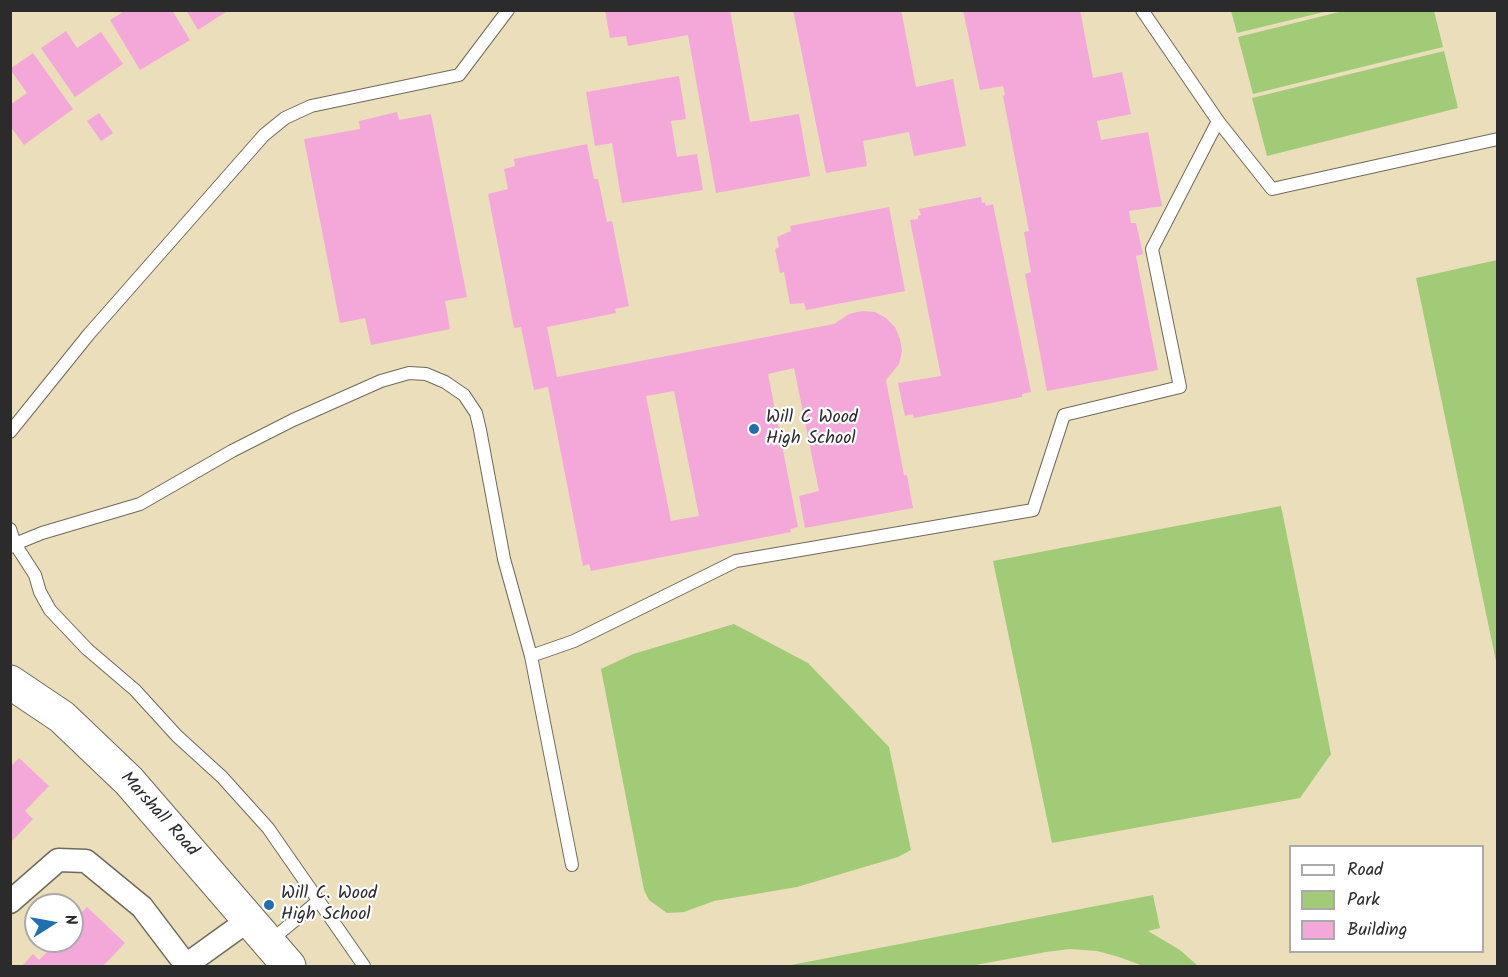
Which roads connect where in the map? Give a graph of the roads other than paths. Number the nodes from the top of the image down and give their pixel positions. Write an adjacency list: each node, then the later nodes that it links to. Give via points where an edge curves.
1 (508, 10): 5 (lane, via 459,75 311,106 285,118 264,135 89,334)
2 (1142, 10): 3 (lane)
3 (1218, 121): 4 (lane, via 1272,189); 8 (lane, via 1152,249 1180,387 1064,415 1034,510 736,561 574,641)
4 (1497, 139)
5 (10, 432)
6 (10, 529): 7 (lane)
7 (13, 546): 8 (lane, via 42,533 140,504 232,451 352,393 395,376 426,374 465,395 476,413 504,559); 11 (lane, via 35,575 50,610 222,777 268,828)
8 (531, 656): 10 (lane)
9 (10, 682): 13 (street, Marshall Road, via 62,717 129,781)
10 (572, 865)
11 (318, 901): 13 (lane); 15 (lane)
12 (10, 902): 13 (street, via 58,860 86,861 142,906 186,966)
13 (259, 930): 14 (street, Marshall Road)
14 (289, 966)
15 (364, 966)

